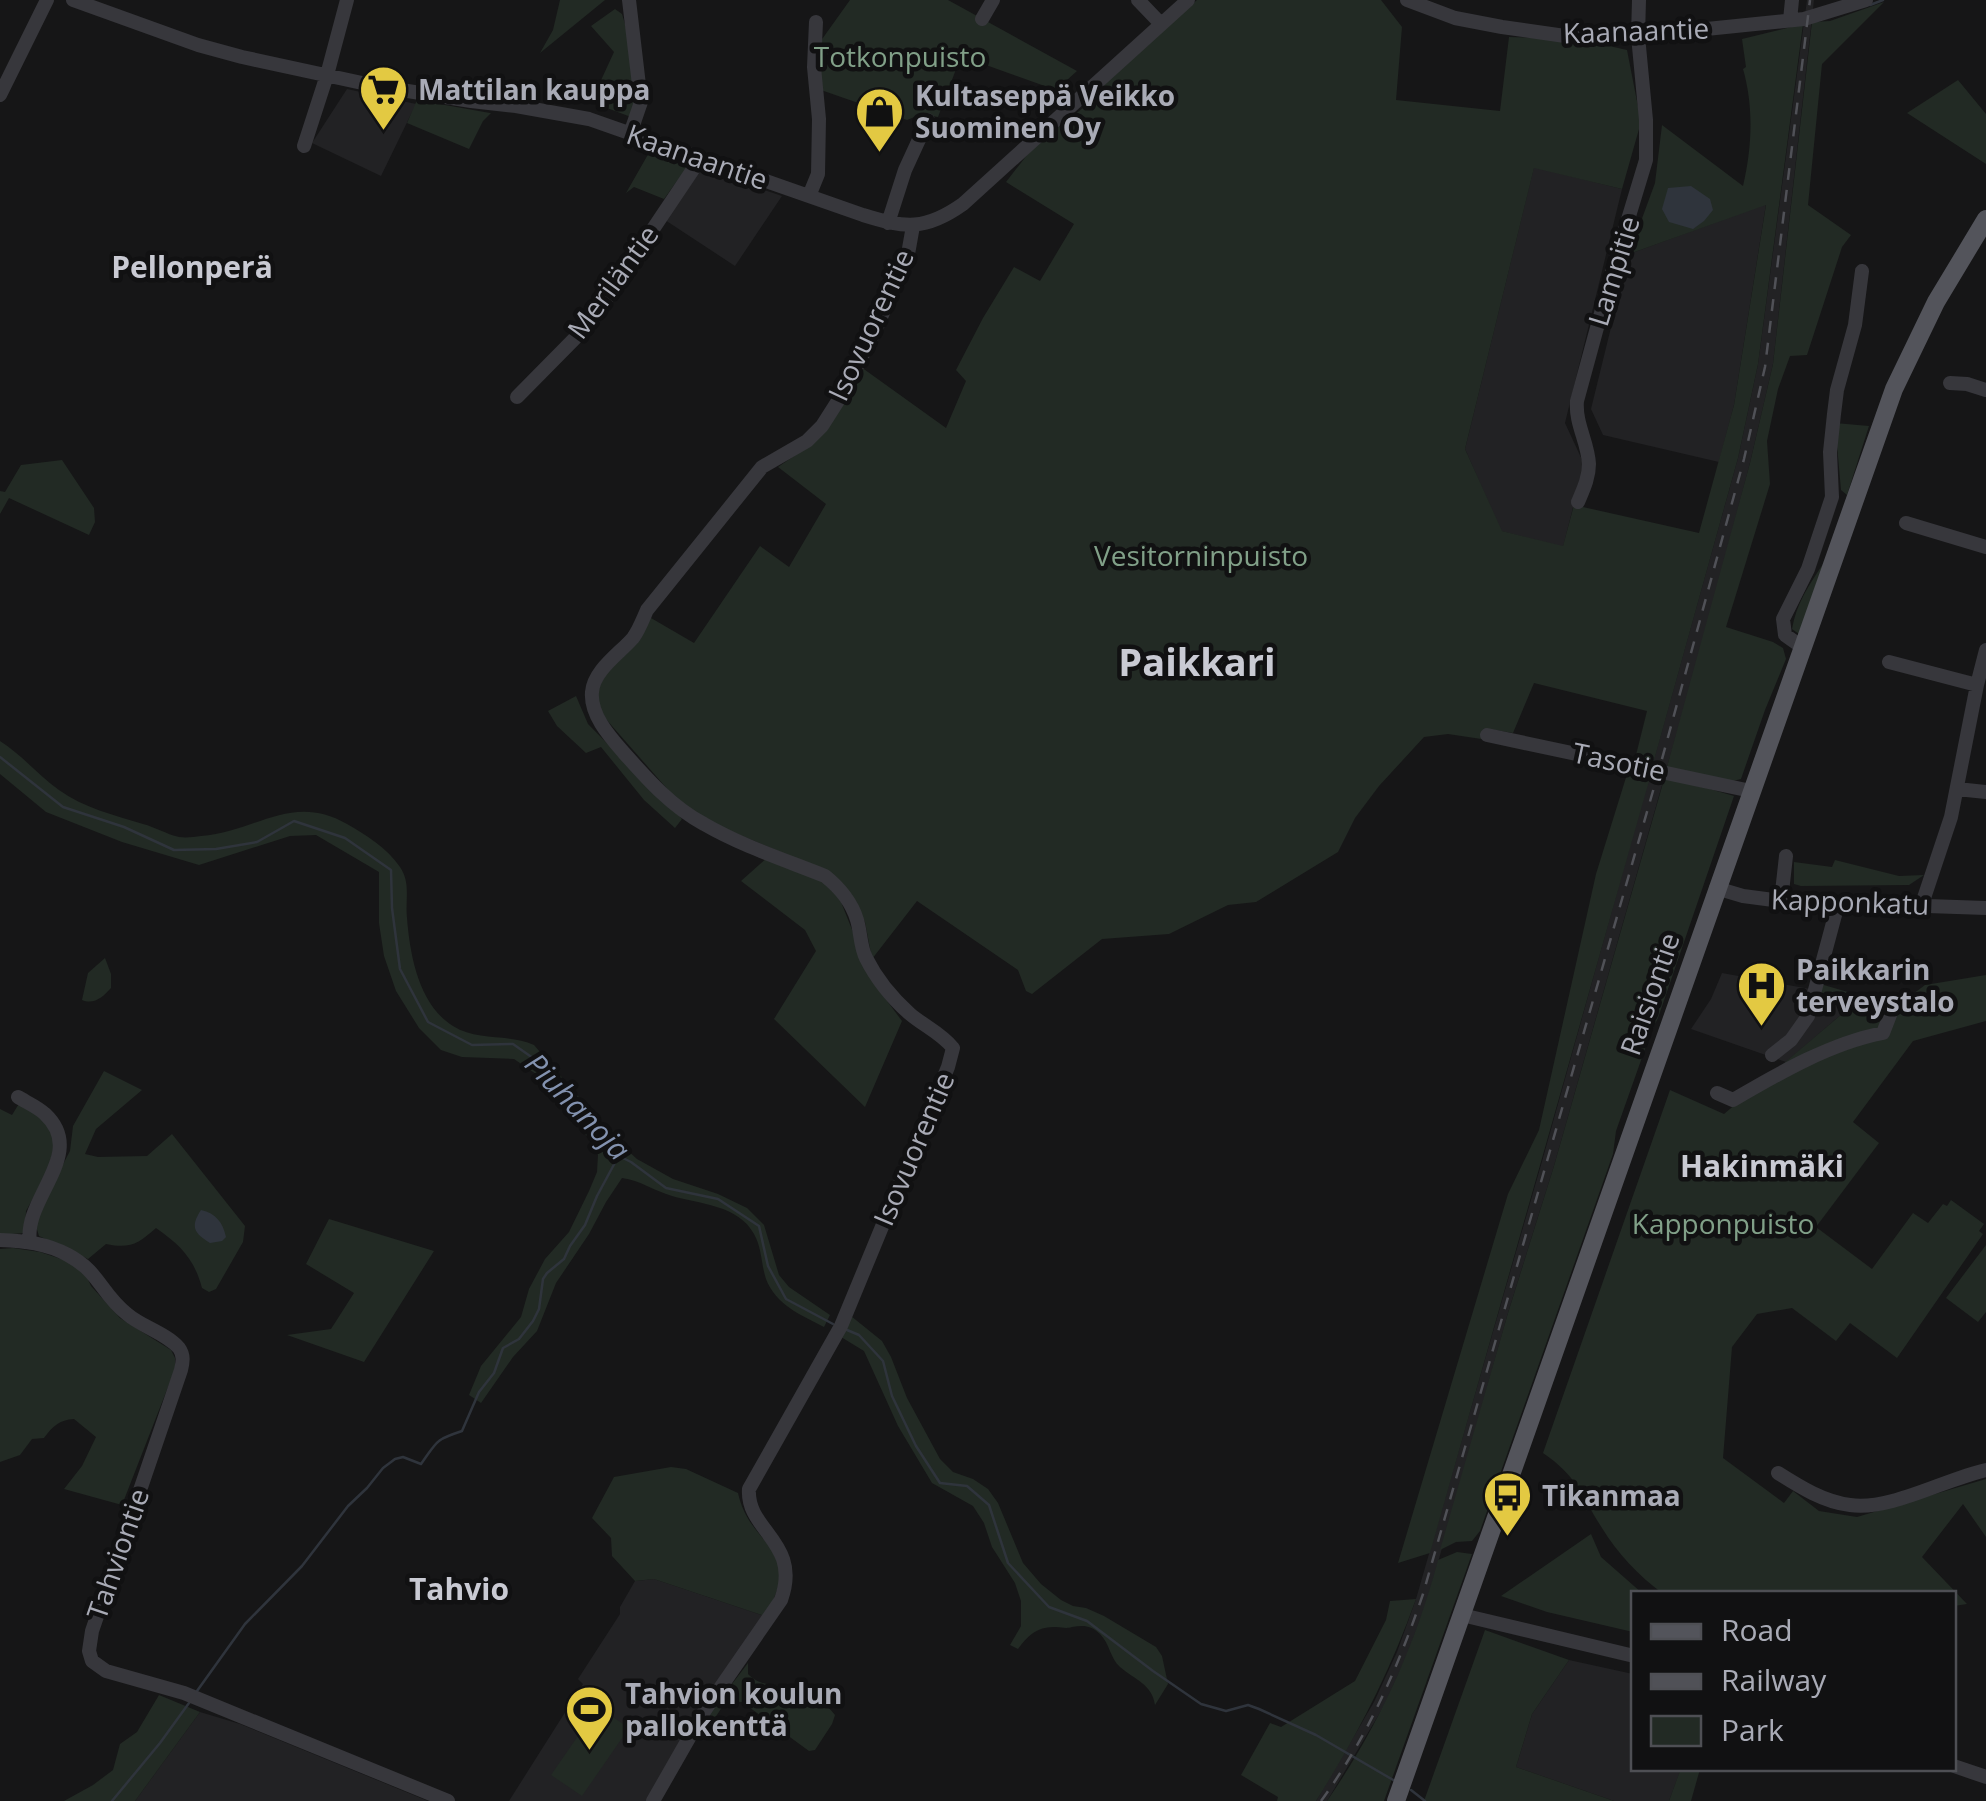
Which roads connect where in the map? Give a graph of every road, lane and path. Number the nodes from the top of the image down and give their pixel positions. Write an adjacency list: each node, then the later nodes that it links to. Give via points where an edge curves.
1 (47, 0): 18 (street)
2 (73, 0): 17 (street, Kaanaantie, via 198,45)
3 (347, 0): 17 (street)
4 (629, 0): 20 (street, via 641,102)
5 (993, 0): 12 (street)
6 (1138, 0): 15 (street)
7 (1188, 0): 15 (street)
8 (1407, 0): 16 (street, Kaanaantie, via 1502,27 1578,38)
9 (1639, 0): 16 (street, Lampitie)
10 (1792, 0): 13 (street)
11 (1866, 0): 13 (street, Kaanaantie)
12 (982, 19)
13 (1790, 20): 16 (street, Kaanaantie)
14 (816, 22): 23 (street, via 818,174)
15 (1161, 24): 26 (street, via 962,204)
16 (1638, 36): 31 (street, Lampitie, via 1646,160 1577,401 1589,466)
17 (326, 76): 20 (street, Kaanaantie, via 555,112); 21 (street)
18 (0, 95)
19 (928, 120): 25 (street)
20 (630, 134): 22 (street, Kaanaantie)
21 (304, 146)
22 (700, 159): 23 (street, Kaanaantie); 30 (street, Meriläntie, via 590,323)
23 (809, 196): 25 (street, Kaanaantie)
24 (1986, 219): 34 (main road, Raisiontie, via 1894,388)
25 (888, 222): 26 (street, Kaanaantie)
26 (913, 226): 62 (street, Isovuorentie, via 876,329 822,426 762,467 601,671 592,692 600,722 668,799 703,824 834,884 851,907 879,980 953,1048 840,1326 749,1489 748,1500 787,1571 781,1600 705,1710)
27 (1862, 270): 34 (street, via 1837,390 1832,497 1783,620 1785,635)
28 (1950, 383): 29 (street)
29 (1986, 390)
30 (517, 398)
31 (1578, 502)
32 (1906, 523): 33 (street)
33 (1986, 547)
34 (1802, 647): 40 (main road, Raisiontie)
35 (1986, 650): 37 (street)
36 (1890, 662): 37 (street)
37 (1977, 685): 39 (street)
38 (1488, 735): 40 (street, Tasotie)
39 (1957, 789): 41 (street); 46 (street)
40 (1751, 790): 43 (main road, Raisiontie)
41 (1986, 792)
42 (1786, 856): 44 (street)
43 (1716, 888): 44 (street, Kapponkatu); 56 (main road, Raisiontie)
44 (1781, 900): 45 (street, Kapponkatu)
45 (1838, 904): 46 (street, Kapponkatu); 49 (street, via 1808,1016)
46 (1922, 904): 47 (street, Kapponkatu)
47 (1986, 908)
48 (1890, 1015): 50 (street, via 1884,1033 1808,1060 1733,1100)
49 (1772, 1055)
50 (1717, 1093)
51 (18, 1096): 53 (street, via 44,1113 60,1147 32,1213)
52 (0, 1240): 53 (street, Tahviontie)
53 (30, 1242): 61 (street, Tahviontie, via 80,1262 116,1305 182,1354 92,1631 92,1661)
54 (1986, 1470): 55 (street, via 1860,1506 1825,1499)
55 (1778, 1473)
56 (1462, 1614): 57 (street); 60 (main road, Raisiontie)
57 (1631, 1655)
58 (1956, 1767): 59 (street)
59 (1986, 1777)
60 (1396, 1799)
61 (448, 1801)
62 (653, 1801)

